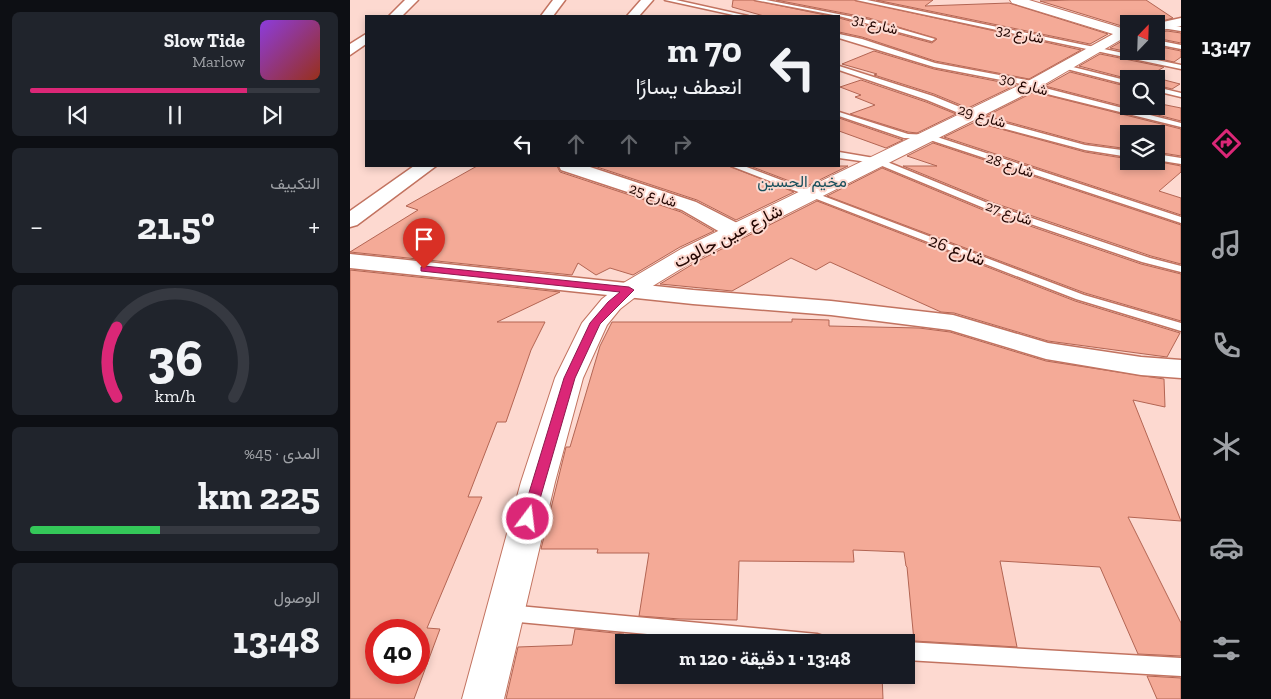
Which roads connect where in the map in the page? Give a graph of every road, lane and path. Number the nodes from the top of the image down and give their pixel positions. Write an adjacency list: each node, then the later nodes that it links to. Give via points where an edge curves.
1 (412, 0): 8 (street)
2 (559, 0): 9 (street)
3 (647, 0): 10 (street)
4 (668, 0): 11 (lane)
5 (758, 0): 12 (lane, شارع 31)
6 (859, 0): 25 (lane, شارع 32)
7 (1016, 0): 18 (street, شارع عين جالوت)
8 (396, 15)
9 (548, 15)
10 (634, 15)
11 (740, 15)
12 (834, 15)
13 (840, 16): 22 (lane, شارع 31)
14 (1181, 22): 15 (street)
15 (1165, 26)
16 (1165, 27): 17 (lane)
17 (1181, 29)
18 (1120, 33)
19 (840, 36): 31 (lane, شارع 30, via 855,38 931,64)
20 (1120, 36): 25 (street, شارع عين جالوت)
21 (365, 39): 26 (street)
22 (932, 39)
23 (1165, 43): 24 (lane)
24 (1181, 46)
25 (1097, 49): 27 (street, شارع عين جالوت); 28 (lane, شارع 32)
26 (350, 51)
27 (1065, 67): 30 (lane); 31 (street, شارع عين جالوت)
28 (1181, 67)
29 (840, 68): 35 (lane, شارع 29)
30 (1120, 81)
31 (1034, 84): 35 (street, شارع عين جالوت); 36 (lane, شارع 30, via 1038,89)
32 (1165, 91): 33 (lane)
33 (1181, 95)
34 (840, 114): 37 (lane, شارع 28, via 907,136)
35 (971, 115): 37 (street, شارع عين جالوت); 38 (lane, شارع 29, via 1085,147)
36 (1181, 125)
37 (928, 137): 41 (street, شارع عين جالوت); 47 (lane, شارع 28)
38 (1120, 153)
39 (840, 155): 41 (lane, شارع 27)
40 (1165, 158): 42 (lane)
41 (877, 161): 46 (street, شارع عين جالوت); 51 (lane, شارع 27, via 987,206)
42 (1181, 161)
43 (426, 167): 48 (street)
44 (571, 167): 49 (street, شارع 25, via 689,206)
45 (738, 167): 46 (lane, شارع 26)
46 (811, 194): 49 (street, شارع عين جالوت); 53 (lane, شارع 26, via 1080,297)
47 (1181, 220)
48 (350, 221)
49 (735, 231): 52 (street, شارع عين جالوت)
50 (350, 261): 52 (street)
51 (1181, 269)
52 (629, 290): 54 (street, via 832,308 953,323 1046,351); 55 (street, شارع عين جالوت, via 595,323 570,378 538,482)
53 (1181, 327)
54 (1181, 369)
55 (504, 613): 56 (lane); 59 (street, شارع عين جالوت)
56 (731, 634)
57 (915, 652): 58 (lane)
58 (1181, 667)
59 (483, 699)

